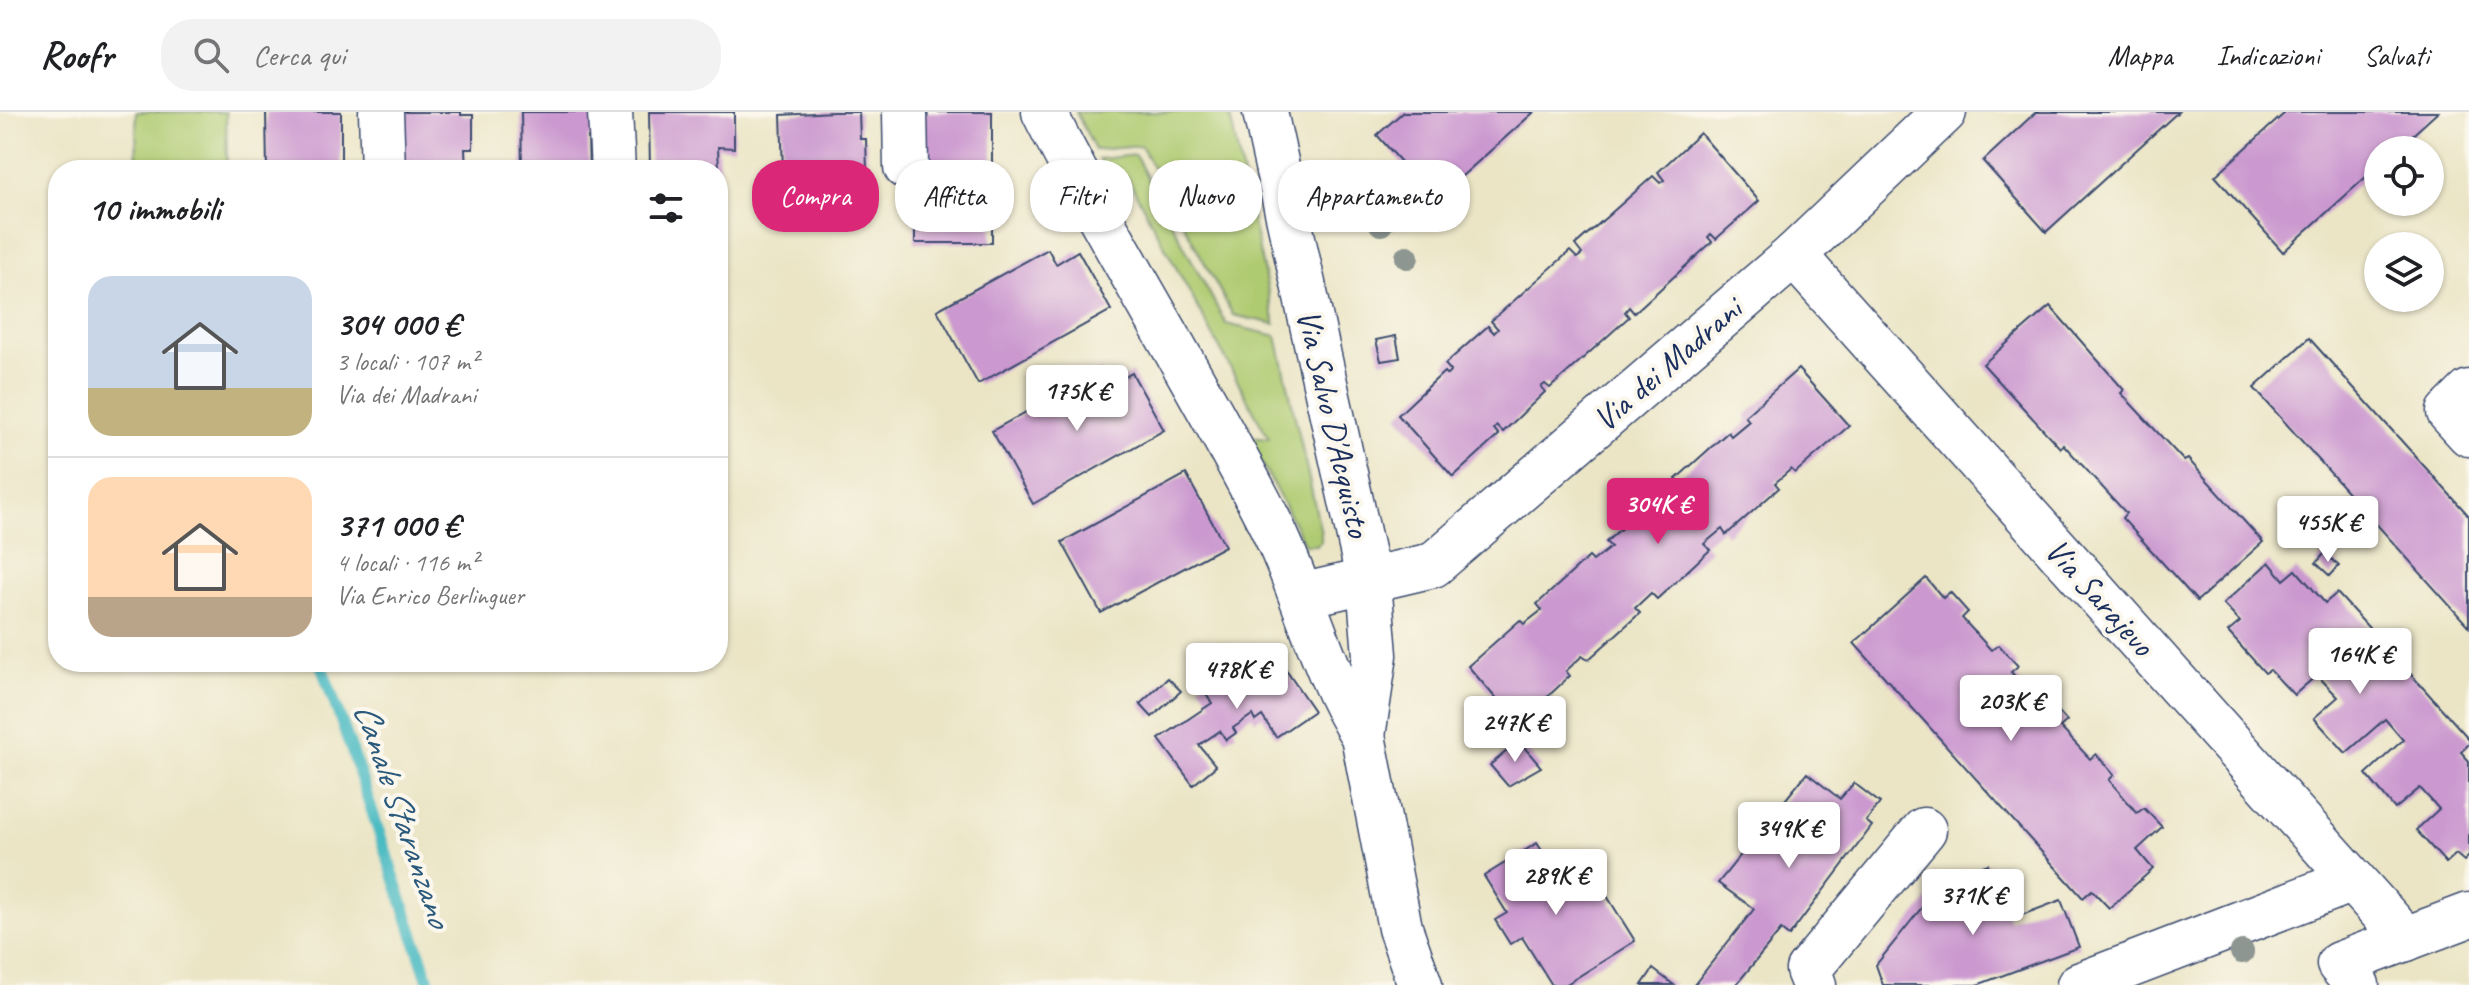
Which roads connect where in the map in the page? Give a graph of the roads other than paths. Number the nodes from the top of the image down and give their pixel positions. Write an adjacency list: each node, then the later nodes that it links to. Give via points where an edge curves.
1 (381, 112): 7 (street)
2 (610, 112): 8 (street)
3 (905, 112): 9 (street)
4 (1044, 112): 14 (street, via 1218,422 1285,553)
5 (1265, 112): 13 (street, Via Salvo D'Acquisto)
6 (1944, 112): 10 (street, Via dei Madrani)
7 (383, 160)
8 (612, 160)
9 (906, 160)
10 (1794, 255): 13 (street, Via dei Madrani, via 1433,565); 17 (street, Via Sarajevo)
11 (2469, 392): 12 (street, via 2449,412)
12 (2469, 434)
13 (1369, 582): 14 (street, Via dei Madrani); 15 (street, Via Salvo D'Acquisto, via 1375,655)
14 (1301, 596): 15 (street, via 1346,710)
15 (1363, 736): 21 (street, via 1400,928)
16 (1924, 830): 22 (street, via 1808,970)
17 (2353, 880): 19 (street, Via Sarajevo); 23 (street)
18 (2469, 915): 19 (street)
19 (2406, 939): 20 (street)
20 (2348, 975)
21 (1420, 985)
22 (1814, 985)
23 (2079, 985)

